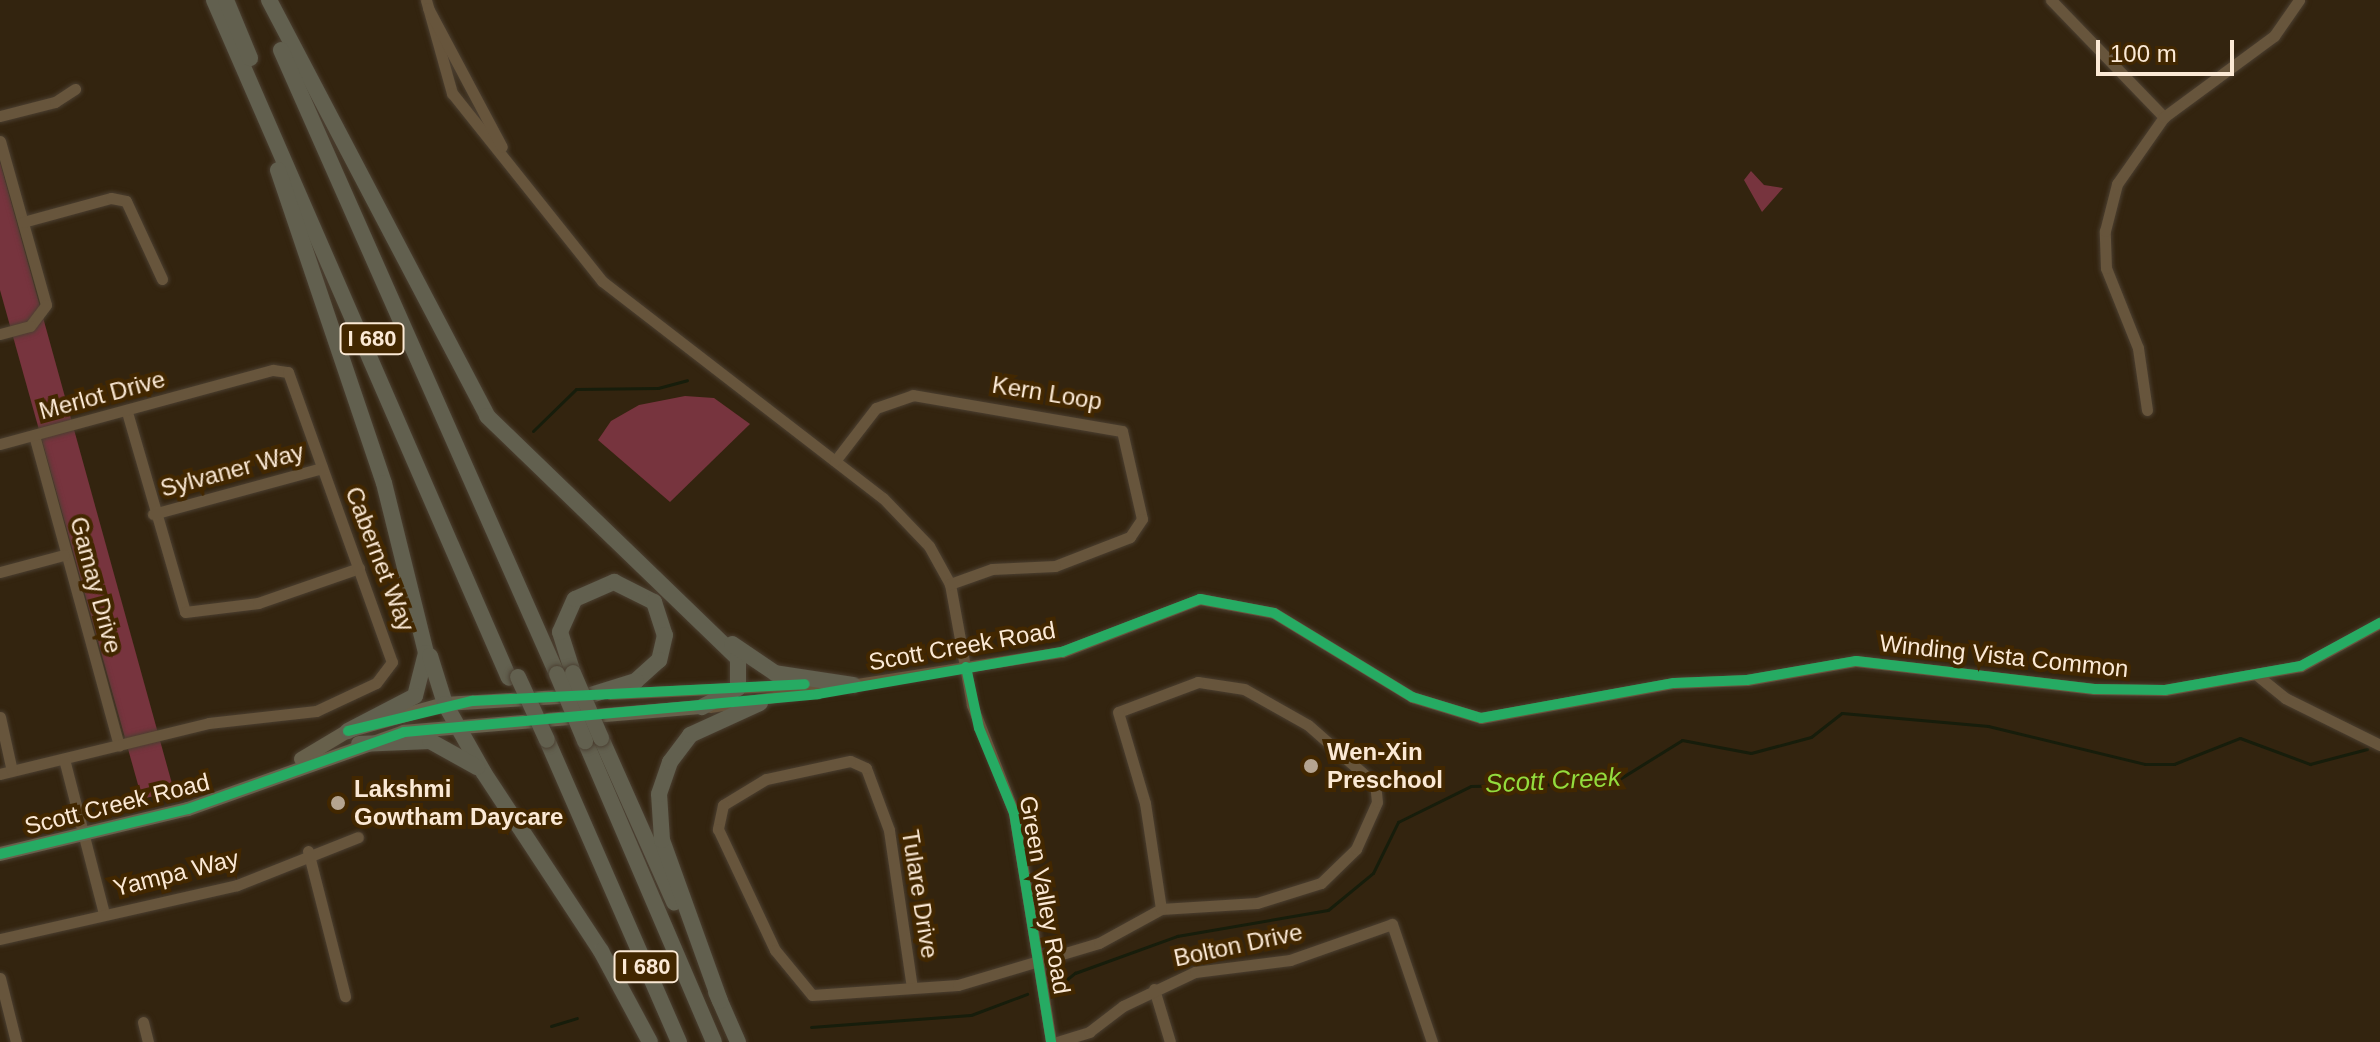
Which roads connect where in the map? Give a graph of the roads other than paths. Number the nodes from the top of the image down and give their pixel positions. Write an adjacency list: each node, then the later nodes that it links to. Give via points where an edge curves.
1 (214, 0): 12 (highway, I 680)
2 (226, 0): 40 (highway, I 680)
3 (261, 0): 38 (highway, I 680)
4 (269, 0): 36 (highway, via 487,416 539,473)
5 (2051, 0): 15 (street)
6 (2299, 0): 15 (street, via 2274,36)
7 (427, 4): 8 (street); 9 (street)
8 (460, 67): 9 (street); 11 (street)
9 (445, 75): 13 (street)
10 (75, 89): 14 (street, via 55,102)
11 (481, 97): 13 (street, via 478,108); 17 (street)
12 (258, 103): 34 (highway, via 384,483); 40 (highway, I 680)
13 (468, 110): 17 (street)
14 (0, 116)
15 (2164, 117): 22 (street, via 2121,174 2104,239 2110,287 2138,348)
16 (0, 141): 18 (street)
17 (502, 147): 26 (street, Green Valley Road, via 578,255 626,306)
18 (23, 222): 19 (street, via 111,198 126,201); 20 (street, via 46,305 30,326)
19 (162, 279)
20 (0, 334)
21 (215, 387): 23 (street, Merlot Drive); 27 (street, Cabernet Way, via 288,372)
22 (2147, 410)
23 (127, 412): 24 (street, Merlot Drive); 28 (street)
24 (34, 435): 25 (street, Merlot Drive); 29 (street, Gamay Drive)
25 (0, 444)
26 (835, 461): 32 (street, Green Valley Road, via 912,524); 32 (street, Kern Loop, via 876,408 913,395 1122,431 1142,519 1130,537 1055,566 992,569)
27 (322, 468): 28 (street, Sylvaner Way); 30 (street, Cabernet Way)
28 (153, 514): 30 (street, via 185,612 258,603)
29 (64, 555): 31 (street); 52 (street, Gamay Drive)
30 (359, 568): 52 (street, Cabernet Way, via 390,647 387,676 295,716 181,729)
31 (0, 572)
32 (950, 584): 37 (street, Green Valley Road)
33 (1165, 607): 37 (street, Scott Creek Road, via 1062,652); 39 (street, Winding Vista Common, via 1226,600 1274,613 1412,697 1481,718 1674,683 1747,680 1856,661 2131,691)
34 (418, 618): 45 (highway); 49 (highway, via 427,662 420,687 398,709)
35 (2380, 623): 39 (street, Winding Vista Common, via 2320,660)
36 (715, 631): 41 (highway, via 775,673); 42 (highway, via 738,658)
37 (966, 667): 41 (street, Scott Creek Road); 64 (street, Green Valley Road, via 979,728 1014,813)
38 (565, 674): 43 (highway, via 560,632 575,599 614,582 654,602 665,635 659,660 636,681); 50 (highway, bridge)
39 (2258, 676): 51 (street, via 2285,698)
40 (514, 678): 56 (highway, I 680)
41 (853, 685): 42 (street, Scott Creek Road); 44 (street, Scott Creek Road)
42 (738, 688): 43 (street, Scott Creek Road); 46 (highway)
43 (591, 695): 45 (main road, Scott Creek Road)
44 (760, 703): 46 (street, Scott Creek Road); 69 (highway, via 690,735 670,762 659,794 662,840)
45 (445, 704): 48 (highway); 49 (main road, Scott Creek Road)
46 (702, 707): 48 (main road, Scott Creek Road)
47 (0, 717): 54 (street)
48 (461, 725): 49 (main road, Scott Creek Road); 55 (highway)
49 (353, 738): 55 (highway, via 430,741); 57 (main road, Scott Creek Road, via 219,800)
50 (593, 739): 69 (highway); 76 (highway, I 680, via 620,822)
51 (2380, 745)
52 (119, 746): 53 (street)
53 (64, 759): 54 (street); 57 (street)
54 (6, 773)
55 (484, 773): 73 (highway, via 601,951)
56 (565, 792): 74 (highway, I 680); 75 (highway, I 680)
57 (84, 835): 60 (main road, Scott Creek Road); 62 (street)
58 (358, 837): 59 (street, Yampa Way)
59 (308, 851): 62 (street, Yampa Way, via 237,885); 68 (street)
60 (0, 854)
61 (1161, 909): 61 (street, via 1145,803 1118,712 1198,682 1244,689 1340,749 1375,784 1377,802 1356,849 1321,883 1257,903); 64 (street, Tulare Drive, via 1099,943)
62 (104, 914): 63 (street, Yampa Way)
63 (0, 939)
64 (1037, 961): 66 (street, Tulare Drive, via 958,985); 78 (street, Green Valley Road)
65 (0, 978): 71 (street)
66 (912, 988): 66 (street, Tulare Drive, via 812,995 801,988 718,829 723,805 766,779 850,761 866,768 889,830)
67 (1154, 989): 79 (street, Bolton Drive, via 1089,1032); 80 (street); 81 (street, Bolton Drive, via 1222,966 1290,960 1392,924)
68 (345, 996)
69 (720, 1001): 77 (highway)
70 (143, 1022): 72 (street)
71 (16, 1042)
72 (148, 1042)
73 (650, 1042)
74 (668, 1042)
75 (679, 1042)
76 (714, 1042)
77 (738, 1042)
78 (1051, 1042)
79 (1057, 1042)
80 (1170, 1042)
81 (1432, 1042)

